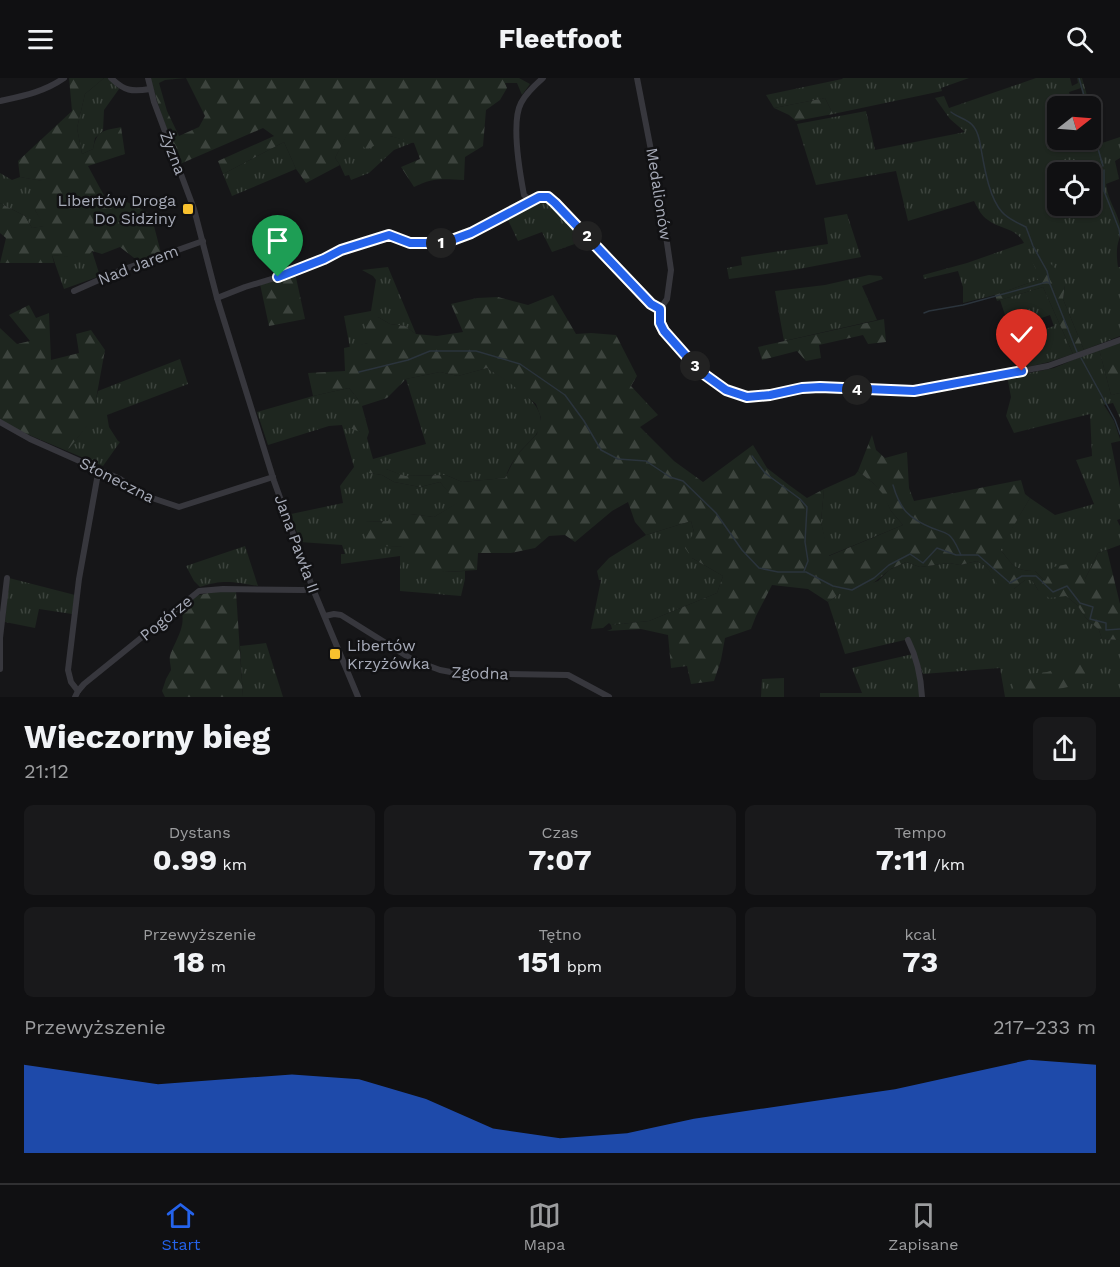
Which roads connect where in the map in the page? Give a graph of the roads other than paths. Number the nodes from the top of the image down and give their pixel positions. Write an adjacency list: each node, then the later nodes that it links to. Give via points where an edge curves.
1 (64, 78): 7 (street, via 51,87)
2 (111, 78): 6 (street, via 127,90)
3 (148, 78): 6 (street, Żyzna)
4 (543, 78): 8 (street, via 521,104 518,118 522,186)
5 (637, 78): 12 (street, Medalionów, via 671,270 667,299)
6 (150, 89): 9 (street, Żyzna)
7 (0, 101)
8 (531, 201): 11 (street, via 444,243 410,243 389,235); 12 (street, via 548,197)
9 (203, 241): 10 (street, Nad Jarem); 11 (street, Żyzna)
10 (74, 291)
11 (217, 298): 14 (street, Żyzna)
12 (660, 309): 13 (street, via 664,331 687,357 726,390 747,397 820,387 914,391 1048,366)
13 (1120, 340)
14 (245, 388): 17 (street, Jana Pawła II)
15 (0, 422): 16 (street, Słoneczna)
16 (101, 470): 17 (street, Słoneczna, via 146,496 179,507); 23 (street, via 79,579 68,669)
17 (273, 477): 19 (street, Jana Pawła II)
18 (7, 578): 22 (street)
19 (314, 589): 20 (street, Jana Pawła II); 23 (street, Pogórze, via 199,591)
20 (325, 616): 24 (street, Jana Pawła II); 25 (street, Zgodna, via 341,615 413,660 440,670 568,675)
21 (908, 640): 26 (street, via 920,673)
22 (0, 669)
23 (77, 694)
24 (358, 697)
25 (609, 697)
26 (922, 697)

